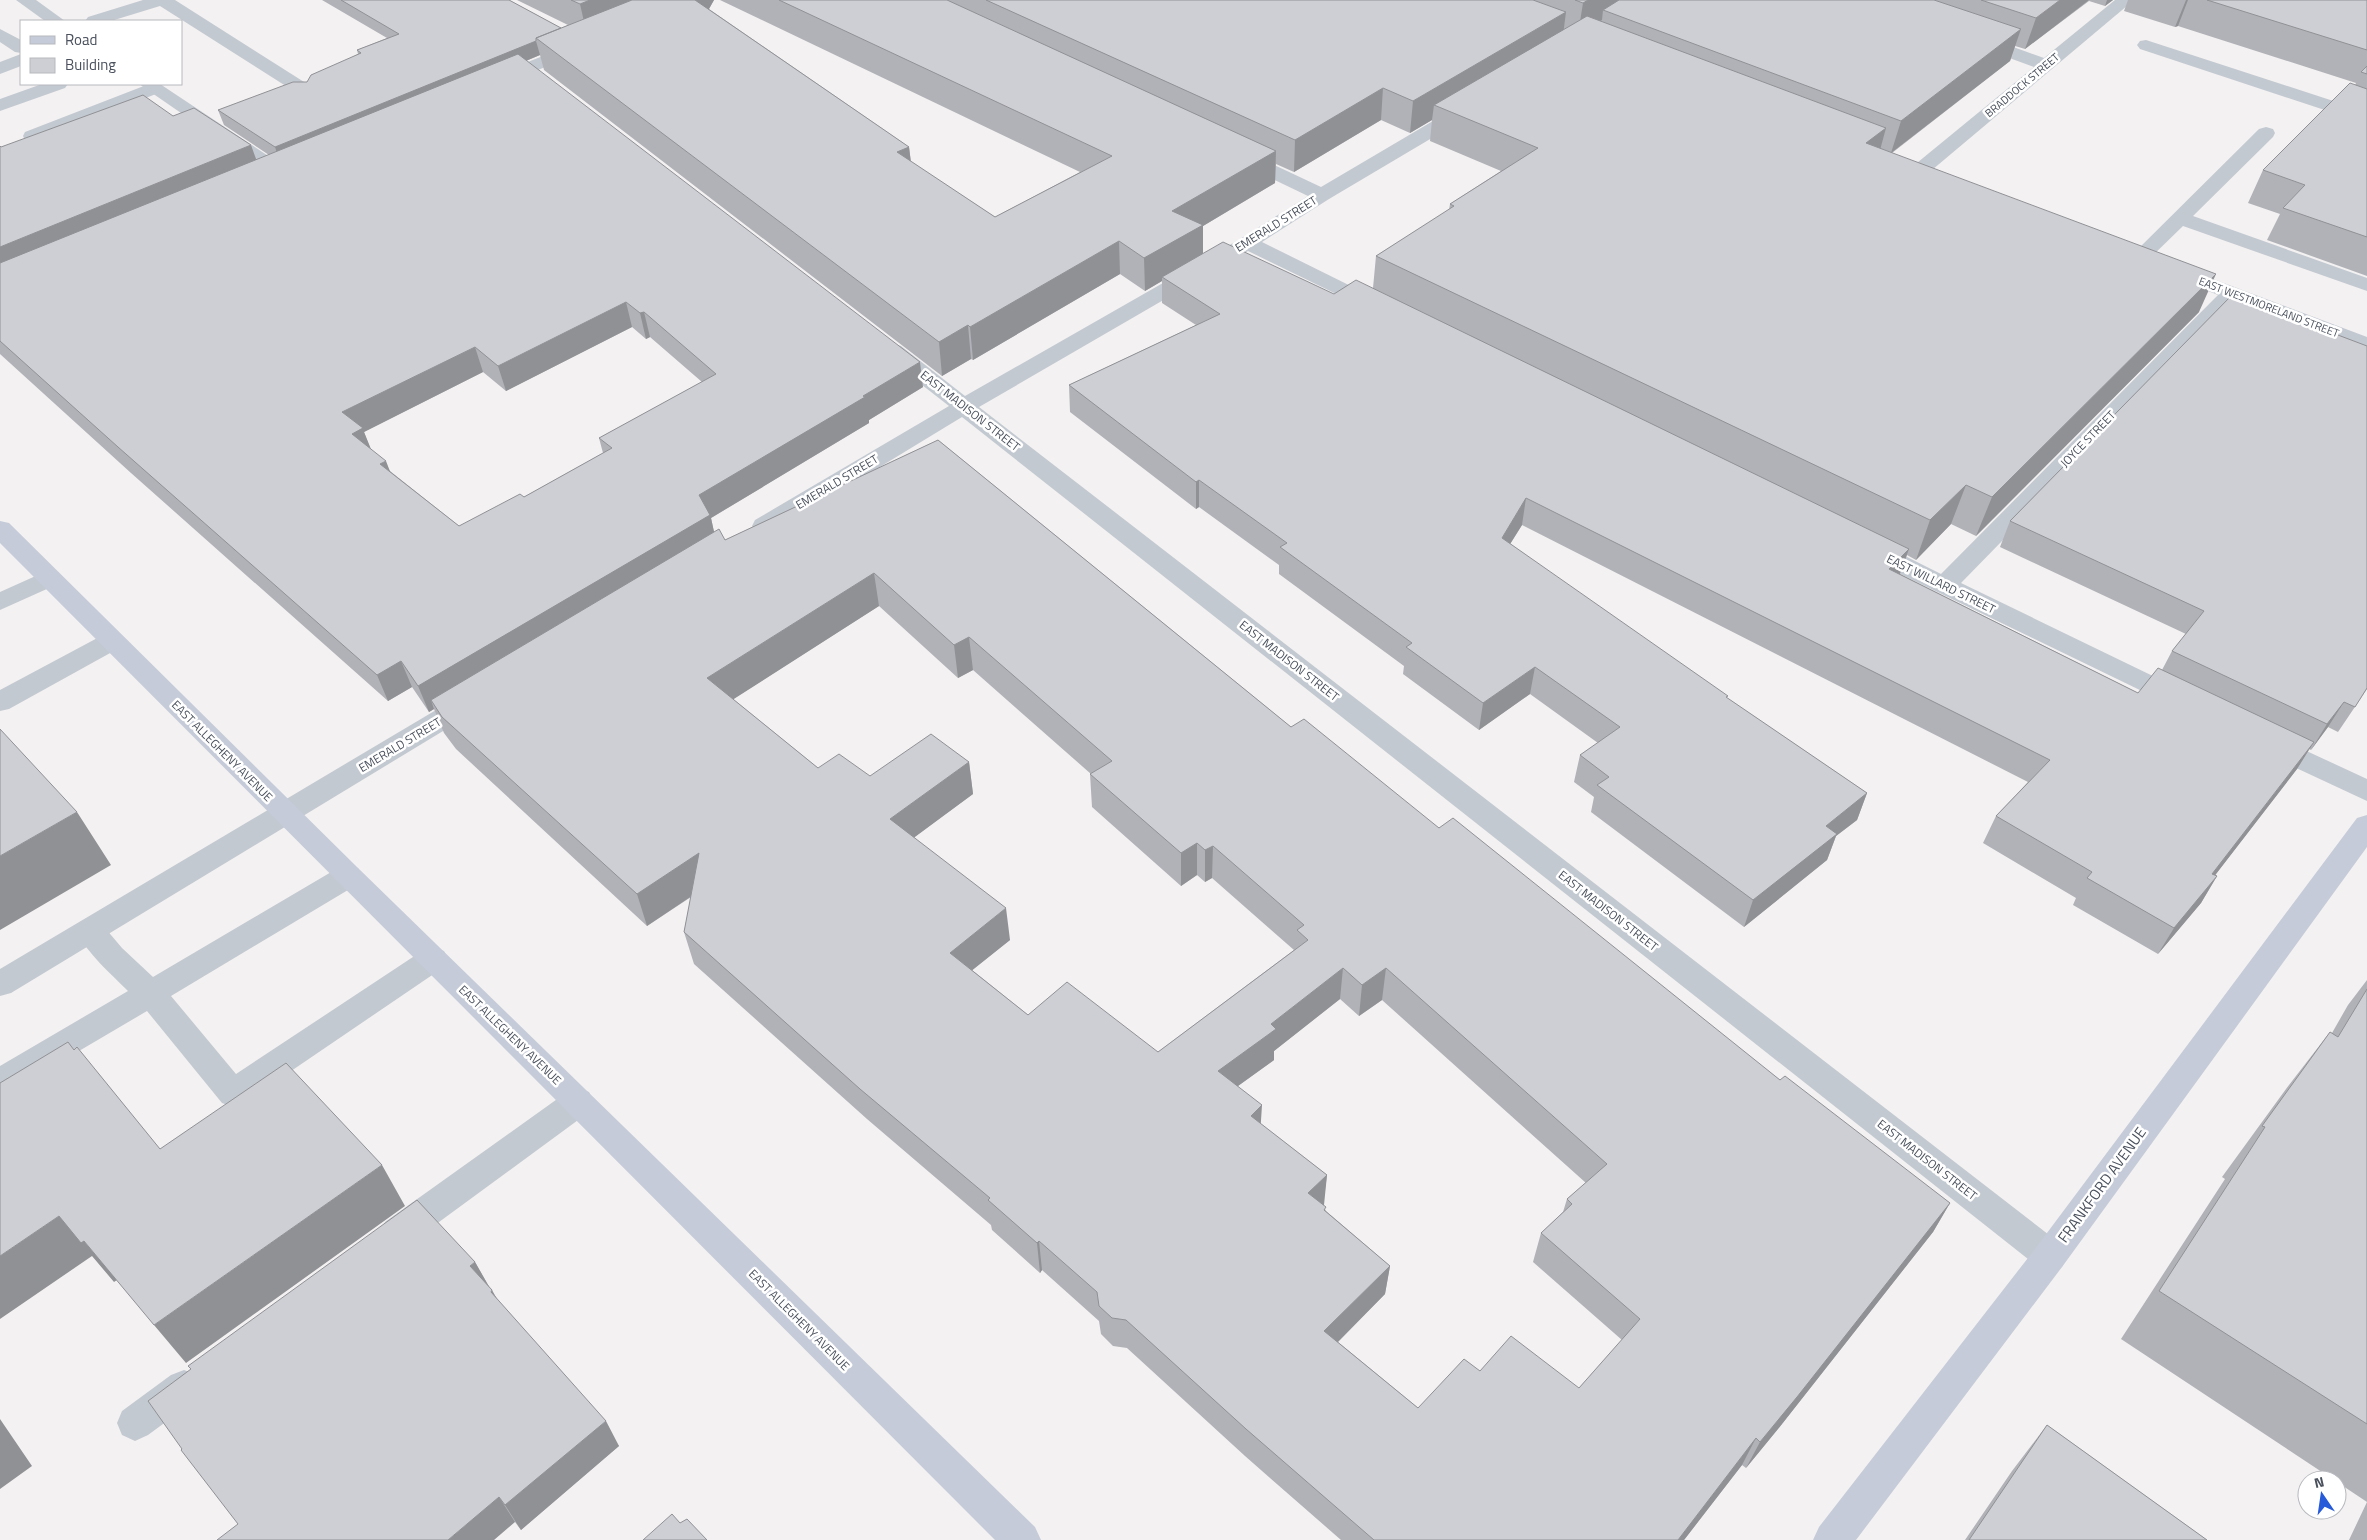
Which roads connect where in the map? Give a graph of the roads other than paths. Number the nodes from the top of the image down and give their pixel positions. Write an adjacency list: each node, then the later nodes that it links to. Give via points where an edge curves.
1 (25, 0): 4 (street)
2 (161, 0): 5 (street); 19 (street)
3 (2125, 0): 12 (street, BRADDOCK STREET)
4 (55, 20)
5 (97, 20)
6 (0, 34): 10 (street)
7 (566, 34): 13 (street, via 590,42)
8 (1962, 36): 12 (street)
9 (2146, 45): 22 (street)
10 (20, 47)
11 (20, 59): 14 (street)
12 (2046, 64): 29 (street, BRADDOCK STREET)
13 (527, 68): 16 (street); 18 (street)
14 (0, 69)
15 (56, 85): 21 (street)
16 (549, 85)
17 (152, 86): 24 (street); 28 (street)
18 (481, 88)
19 (306, 91)
20 (1481, 101): 32 (street, EMERALD STREET)
21 (0, 105)
22 (2367, 118)
23 (2266, 133): 33 (street)
24 (19, 142)
25 (1222, 148): 32 (street)
26 (296, 164): 28 (street)
27 (1901, 164): 29 (street)
28 (278, 171): 31 (street)
29 (1919, 171): 30 (street)
30 (1937, 178)
31 (260, 179)
32 (1322, 195): 34 (street, EMERALD STREET)
33 (2180, 218): 36 (street); 37 (street)
34 (1247, 243): 39 (street); 42 (street, EMERALD STREET)
35 (2121, 250): 36 (street, EAST WESTMORELAND STREET)
36 (2140, 257): 38 (street, EAST WESTMORELAND STREET)
37 (2367, 285)
38 (2232, 293): 41 (street, EAST WESTMORELAND STREET); 47 (street, JOYCE STREET)
39 (1393, 315)
40 (871, 334): 42 (street, EAST MADISON STREET)
41 (2367, 345)
42 (964, 406): 44 (street, EMERALD STREET); 65 (street, EAST MADISON STREET)
43 (0, 529): 46 (main road, EAST ALLEGHENY AVENUE)
44 (748, 536)
45 (1846, 538): 47 (street, EAST WILLARD STREET)
46 (49, 578): 48 (street); 49 (main road, EAST ALLEGHENY AVENUE)
47 (1944, 586): 52 (street, EAST WILLARD STREET)
48 (0, 602)
49 (112, 641): 51 (street); 55 (main road, EAST ALLEGHENY AVENUE)
50 (493, 688): 55 (street, EMERALD STREET)
51 (0, 702)
52 (2201, 711)
53 (2254, 736): 54 (street)
54 (2367, 791)
55 (285, 813): 57 (main road, EAST ALLEGHENY AVENUE); 58 (street, EMERALD STREET)
56 (2367, 826): 65 (main road, FRANKFORD AVENUE)
57 (348, 876): 59 (main road, EAST ALLEGHENY AVENUE); 61 (street)
58 (90, 930): 60 (street, EMERALD STREET); 61 (street)
59 (433, 960): 61 (street, via 233,1093); 63 (main road, EAST ALLEGHENY AVENUE)
60 (0, 984)
61 (151, 994): 62 (street)
62 (0, 1082)
63 (578, 1102): 64 (street); 68 (main road, EAST ALLEGHENY AVENUE)
64 (372, 1251)
65 (2050, 1256): 69 (main road, FRANKFORD AVENUE)
66 (206, 1371): 67 (street)
67 (135, 1423)
68 (1022, 1540)
69 (1832, 1540)

